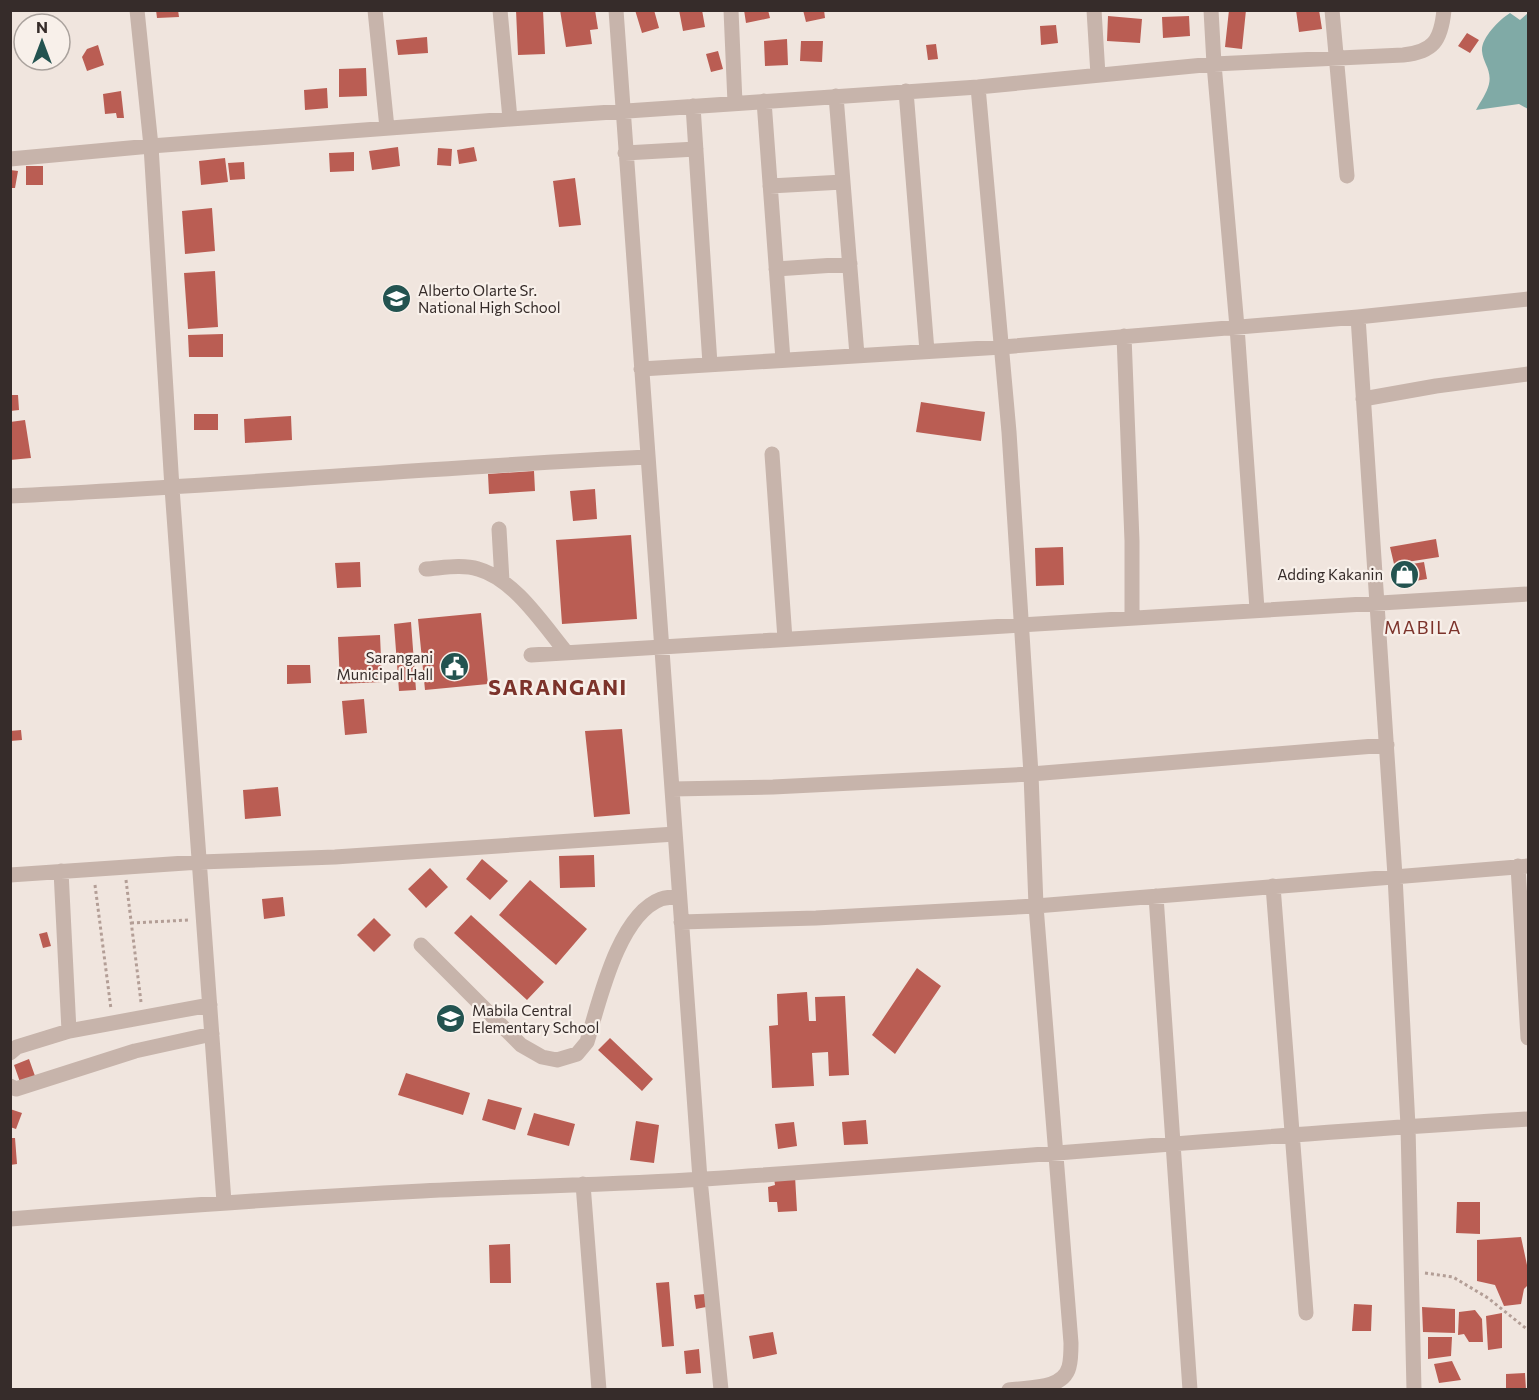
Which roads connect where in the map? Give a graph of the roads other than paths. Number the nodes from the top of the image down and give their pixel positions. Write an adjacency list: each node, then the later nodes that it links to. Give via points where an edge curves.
1 (137, 10): 22 (street)
2 (375, 10): 21 (street)
3 (500, 10): 20 (street)
4 (616, 10): 19 (street)
5 (731, 10): 17 (street)
6 (1094, 10): 12 (street)
7 (1211, 10): 11 (street)
8 (1332, 10): 10 (street)
9 (1446, 11): 10 (street, via 1432,47 1416,54)
10 (1337, 58): 11 (street); 26 (street)
11 (1214, 64): 12 (street); 33 (street)
12 (1098, 75): 13 (street)
13 (978, 87): 14 (street); 35 (street)
14 (906, 92): 15 (street); 36 (street)
15 (836, 96): 16 (street); 27 (street)
16 (764, 101): 17 (street); 28 (street)
17 (735, 103): 18 (street)
18 (693, 106): 19 (street); 23 (street)
19 (622, 110): 20 (street); 24 (street)
20 (510, 119): 21 (street)
21 (387, 128): 22 (street)
22 (151, 146): 25 (street); 45 (street)
23 (696, 149): 24 (street); 39 (street)
24 (625, 153): 40 (street)
25 (10, 159)
26 (1347, 176)
27 (843, 182): 28 (street); 29 (street)
28 (770, 186): 30 (street)
29 (850, 264): 30 (street); 37 (street)
30 (776, 269): 38 (street)
31 (1528, 299): 32 (street)
32 (1358, 317): 33 (street); 42 (street)
33 (1237, 327): 34 (street); 52 (street)
34 (1124, 336): 35 (street); 53 (street)
35 (1002, 347): 36 (street); 54 (street)
36 (927, 351): 37 (street)
37 (857, 355): 38 (street)
38 (783, 360): 39 (street)
39 (710, 364): 40 (street)
40 (641, 369): 44 (street)
41 (1528, 374): 42 (street)
42 (1364, 399): 51 (street)
43 (772, 454): 55 (street)
44 (647, 457): 45 (street); 56 (street)
45 (172, 488): 46 (street); 63 (street)
46 (10, 496)
47 (499, 529): 49 (street)
48 (426, 569): 49 (street, via 469,567)
49 (502, 581): 57 (street)
50 (1528, 594): 51 (street)
51 (1377, 603): 52 (street); 59 (street)
52 (1257, 609): 53 (street)
53 (1131, 618): 54 (street)
54 (1021, 625): 55 (street); 60 (street)
55 (784, 639): 56 (street)
56 (661, 647): 57 (street); 61 (street)
57 (566, 652): 58 (street)
58 (531, 655)
59 (1387, 745): 60 (street); 67 (street)
60 (1031, 774): 61 (street); 71 (street)
61 (672, 789): 62 (street)
62 (675, 834): 63 (street); 70 (street)
63 (200, 862): 65 (street); 74 (street)
64 (1523, 866): 67 (street); 77 (street)
65 (61, 872): 66 (street); 75 (street)
66 (10, 875)
67 (1395, 876): 68 (street); 81 (street)
68 (1273, 886): 69 (street); 82 (street)
69 (1156, 896): 71 (street); 83 (street)
70 (680, 897): 72 (street); 73 (street, via 661,899 638,916 618,947 587,1042 577,1054 557,1060 521,1045)
71 (1036, 906): 72 (street); 84 (street)
72 (681, 922): 85 (street)
73 (421, 945)
74 (210, 1005): 75 (street); 76 (street)
75 (69, 1031): 78 (street, via 17,1047)
76 (212, 1034): 79 (street, via 135,1051 16,1089); 87 (street)
77 (1528, 1038)
78 (10, 1053)
79 (10, 1086)
80 (1528, 1119): 81 (street)
81 (1408, 1126): 82 (street); 94 (street)
82 (1293, 1136): 83 (street); 89 (street)
83 (1173, 1145): 84 (street); 93 (street)
84 (1055, 1154): 85 (street); 92 (street, via 1071,1331 1069,1367 1064,1378 1052,1384)
85 (700, 1179): 86 (street); 91 (street)
86 (583, 1184): 87 (street); 90 (street)
87 (224, 1202): 88 (street)
88 (10, 1219)
89 (1306, 1313)
90 (599, 1389)
91 (721, 1389)
92 (1009, 1389)
93 (1190, 1389)
94 (1414, 1389)

